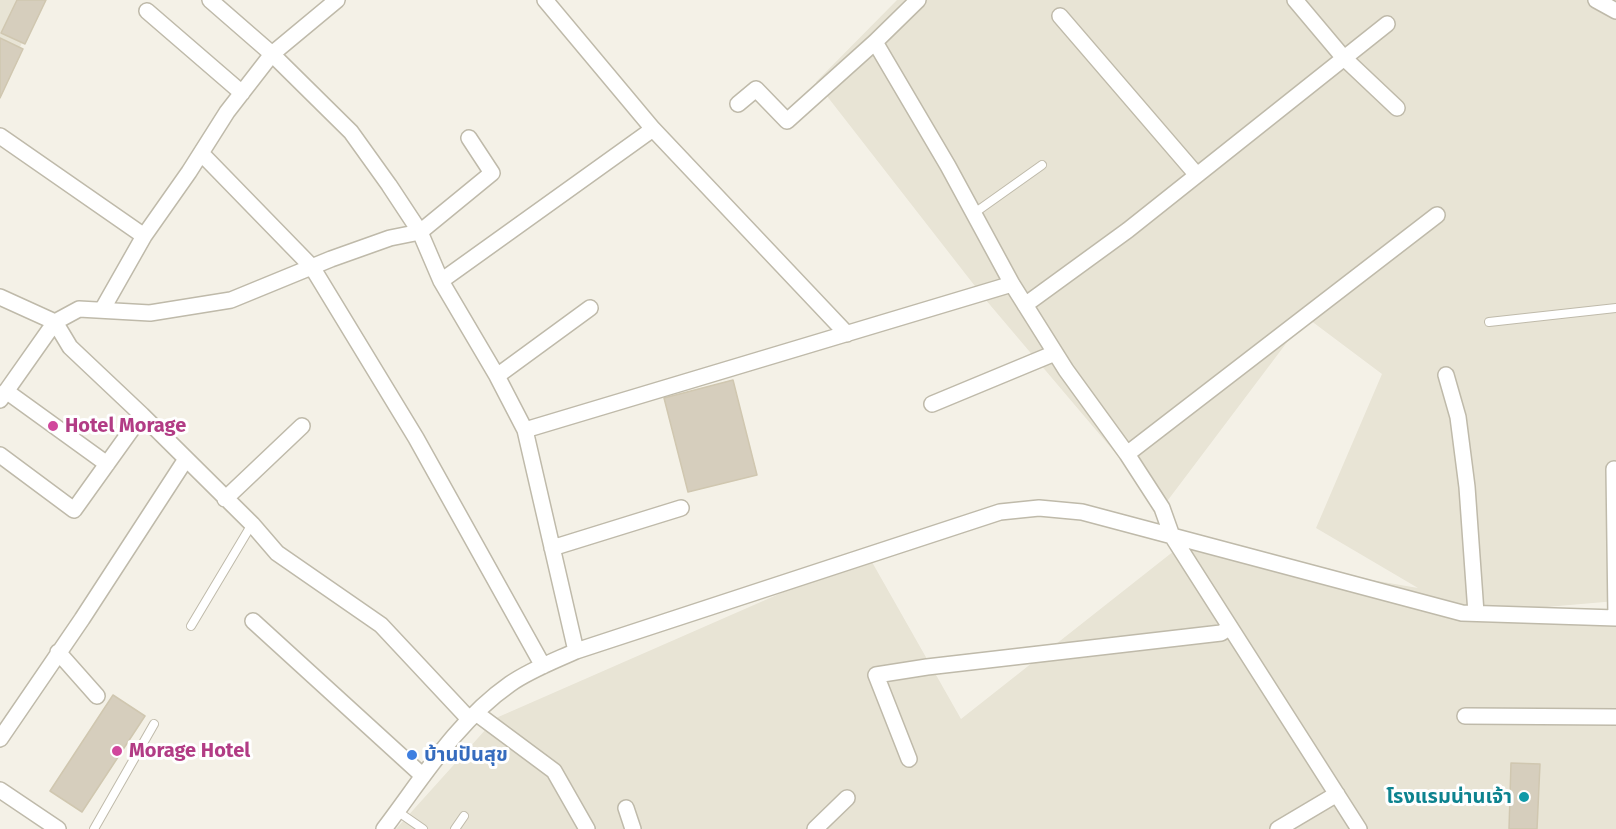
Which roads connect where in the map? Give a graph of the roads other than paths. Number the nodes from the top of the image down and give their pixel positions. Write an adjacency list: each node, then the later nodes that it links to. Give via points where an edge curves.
1 (210, 0): 12 (street)
2 (337, 0): 12 (street)
3 (545, 0): 17 (street)
4 (918, 0): 11 (street)
5 (1295, 0): 13 (street)
6 (1596, 0): 8 (street)
7 (147, 11): 14 (street)
8 (1616, 11)
9 (1060, 16): 22 (street)
10 (1387, 24): 13 (street)
11 (875, 42): 15 (street, via 787,121 756,89); 23 (street)
12 (272, 54): 14 (street); 25 (street, via 351,132)
13 (1343, 57): 16 (street); 22 (street)
14 (242, 93): 20 (street)
15 (738, 104)
16 (1397, 108)
17 (653, 129): 28 (street); 37 (street)
18 (0, 136): 26 (street)
19 (469, 138): 25 (street, via 492,173)
20 (201, 153): 26 (street); 27 (street)
21 (1042, 165): 23 (lane)
22 (1196, 174): 31 (street, via 1128,230)
23 (973, 214): 29 (street)
24 (1437, 215): 46 (street)
25 (420, 232): 27 (street, via 390,238); 28 (street)
26 (144, 236): 34 (street)
27 (312, 267): 34 (street, via 231,300 150,313); 62 (street, via 416,438)
28 (441, 281): 40 (street)
29 (1012, 284): 31 (street); 37 (street)
30 (0, 297): 35 (street)
31 (1025, 305): 38 (street)
32 (590, 308): 40 (street)
33 (1616, 308): 36 (lane)
34 (102, 310): 35 (street, via 79,309)
35 (55, 321): 41 (street); 43 (street, via 70,347)
36 (1489, 322)
37 (847, 334): 45 (street)
38 (1055, 353): 42 (street); 46 (street)
39 (1446, 375): 56 (street, via 1467,488)
40 (497, 376): 45 (street)
41 (3, 396): 49 (street)
42 (932, 404)
43 (142, 415): 48 (street); 49 (street)
44 (302, 426): 51 (street)
45 (525, 430): 55 (street)
46 (1127, 454): 54 (street, via 1162,508)
47 (0, 455): 49 (street, via 74,510)
48 (186, 459): 51 (street); 61 (street)
49 (107, 464)
50 (1614, 469): 56 (street, via 1616,618)
51 (225, 498): 53 (street)
52 (681, 508): 55 (street)
53 (252, 524): 58 (lane); 64 (street, via 277,553 381,625)
54 (1172, 536): 56 (street, via 1462,613); 59 (street); 60 (street, via 1082,512 1039,508 1000,512)
55 (552, 548): 60 (street)
56 (1476, 613)
57 (253, 621): 70 (street)
58 (191, 626)
59 (1229, 628): 69 (street, via 1221,633 876,675); 72 (street)
60 (576, 651): 62 (street)
61 (58, 652): 63 (street); 68 (street)
62 (543, 666): 64 (street, via 511,684)
63 (97, 696)
64 (472, 716): 70 (street); 82 (street, via 554,771)
65 (1465, 717): 66 (street)
66 (1616, 717)
67 (154, 724): 78 (lane)
68 (0, 739)
69 (909, 759)
70 (423, 776): 75 (street)
71 (0, 790): 77 (street)
72 (1336, 794): 85 (street); 86 (street)
73 (847, 798): 84 (street)
74 (626, 808): 83 (street)
75 (397, 811): 79 (street); 80 (lane)
76 (464, 816): 81 (lane)
77 (58, 829)
78 (94, 829)
79 (384, 829)
80 (423, 829)
81 (455, 829)
82 (587, 829)
83 (633, 829)
84 (815, 829)
85 (1278, 829)
86 (1359, 829)

